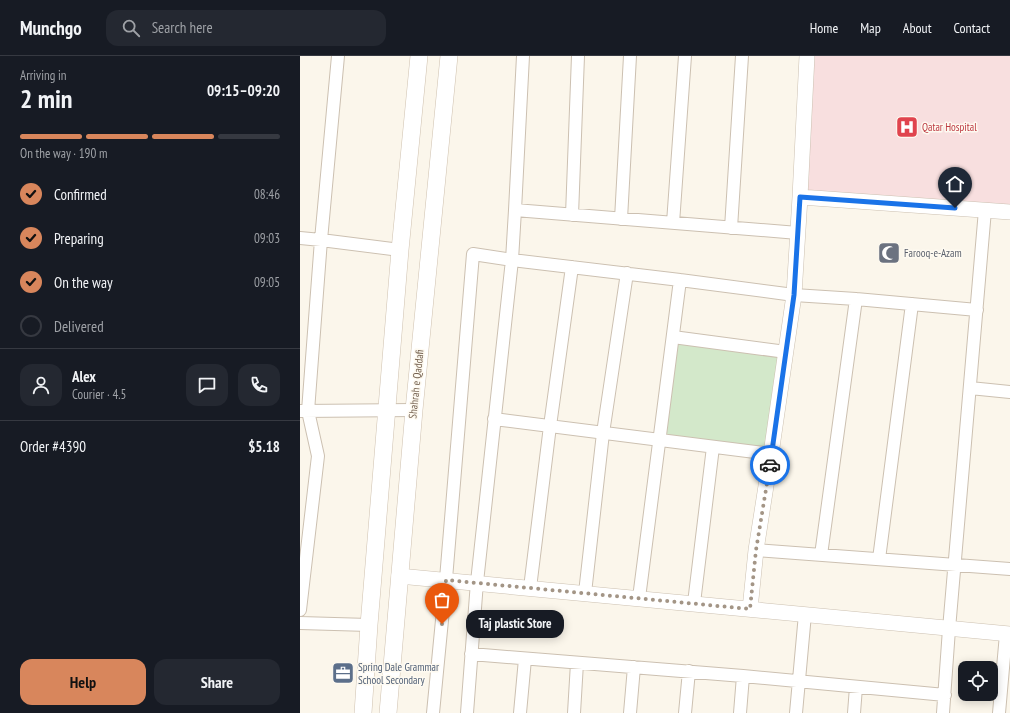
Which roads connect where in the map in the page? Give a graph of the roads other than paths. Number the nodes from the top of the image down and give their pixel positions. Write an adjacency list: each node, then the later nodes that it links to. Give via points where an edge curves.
1 (338, 56): 20 (street)
2 (419, 56): 21 (main road)
3 (449, 56): 35 (main road, Shahrah e Qaddafi)
4 (523, 56): 11 (street)
5 (578, 56): 14 (street)
6 (630, 56): 15 (street)
7 (685, 56): 16 (street)
8 (742, 56): 17 (street)
9 (807, 56): 10 (street)
10 (800, 197): 12 (street); 18 (street)
11 (515, 210): 14 (street); 22 (street)
12 (986, 210): 13 (street); 29 (street)
13 (1010, 212)
14 (572, 214): 15 (street)
15 (621, 219): 16 (street)
16 (673, 223): 17 (street)
17 (731, 228): 18 (street)
18 (798, 233): 26 (street)
19 (300, 238): 20 (street)
20 (321, 240): 21 (street); 36 (street)
21 (400, 250): 34 (main road)
22 (512, 260): 23 (street); 37 (street); 49 (street, via 473,254)
23 (572, 267): 24 (street); 38 (street)
24 (627, 273): 25 (street); 39 (street)
25 (680, 280): 26 (street); 30 (street)
26 (794, 295): 27 (street); 31 (street)
27 (856, 299): 28 (street); 44 (street)
28 (912, 304): 29 (street); 45 (street)
29 (977, 310): 32 (street)
30 (672, 337): 31 (street); 40 (street)
31 (786, 352): 42 (street)
32 (970, 388): 33 (street); 46 (street)
33 (1010, 392)
34 (387, 410): 35 (street); 36 (street); 59 (main road)
35 (414, 410): 48 (main road, Shahrah e Qaddafi)
36 (304, 411): 56 (street, via 318,456)
37 (494, 419): 38 (street); 50 (street)
38 (550, 426): 39 (street); 51 (street)
39 (603, 433): 40 (street); 52 (street)
40 (659, 440): 41 (street); 53 (street)
41 (713, 447): 42 (street); 54 (street)
42 (771, 454): 43 (street)
43 (756, 550): 44 (street); 55 (street)
44 (821, 555): 45 (street)
45 (879, 559): 46 (street)
46 (955, 564): 47 (street); 60 (street)
47 (1010, 568)
48 (399, 576): 49 (street); 72 (main road, Shahrah e Qaddafi)
49 (446, 580): 50 (street); 73 (street)
50 (477, 582): 51 (street); 62 (street)
51 (530, 588): 52 (street)
52 (584, 593): 53 (street)
53 (639, 598): 54 (street)
54 (694, 604): 55 (street)
55 (750, 609): 57 (street)
56 (300, 610)
57 (805, 614): 60 (street); 68 (street)
58 (300, 623): 59 (street)
59 (369, 625): 71 (main road)
60 (949, 629): 61 (street); 70 (street)
61 (1008, 634): 83 (street)
62 (471, 654): 63 (street); 74 (street)
63 (525, 658): 64 (street); 75 (street)
64 (577, 663): 65 (street); 76 (street)
65 (634, 667): 66 (street); 77 (street)
66 (689, 671): 67 (street); 78 (street)
67 (743, 676): 68 (street); 79 (street)
68 (798, 681): 69 (street); 80 (street)
69 (856, 687): 70 (street); 81 (street)
70 (945, 695): 82 (street)
71 (363, 713)
72 (388, 713)
73 (433, 713)
74 (467, 713)
75 (520, 713)
76 (574, 713)
77 (630, 713)
78 (685, 713)
79 (740, 713)
80 (796, 713)
81 (854, 713)
82 (943, 713)
83 (999, 713)

